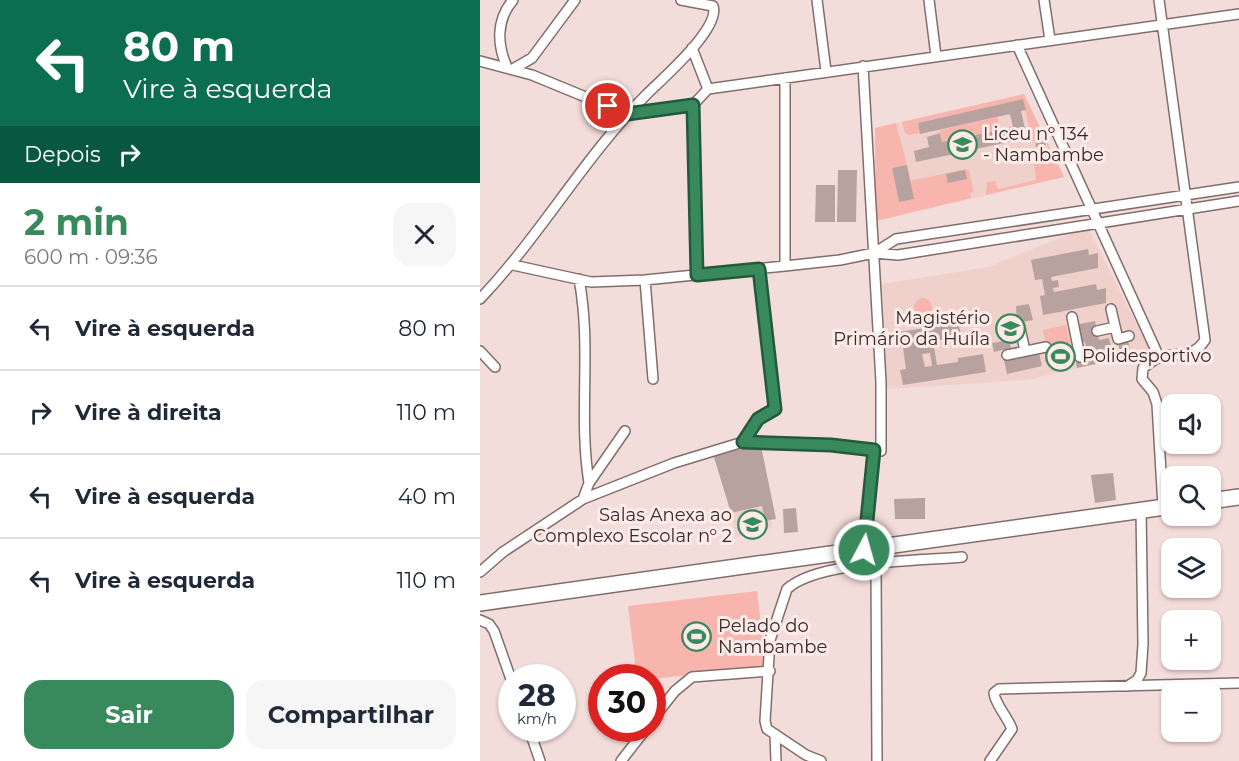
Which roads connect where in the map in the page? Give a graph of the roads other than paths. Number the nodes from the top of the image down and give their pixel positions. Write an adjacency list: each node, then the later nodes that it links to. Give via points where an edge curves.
1 (513, 0): 14 (street, via 503,14)
2 (575, 0): 16 (street)
3 (681, 0): 8 (street)
4 (817, 0): 20 (street)
5 (929, 0): 15 (street)
6 (1044, 0): 11 (street)
7 (1159, 0): 10 (street)
8 (714, 3): 13 (street, via 713,22)
9 (1239, 14): 10 (street)
10 (1162, 25): 11 (street); 27 (street)
11 (1050, 40): 12 (street)
12 (1017, 45): 15 (street); 29 (street)
13 (692, 48): 23 (street); 25 (street)
14 (499, 49): 17 (street); 19 (street)
15 (936, 56): 18 (street)
16 (532, 58): 19 (street); 21 (street)
17 (483, 62): 19 (street)
18 (863, 66): 20 (street); 32 (street)
19 (510, 68): 21 (street)
20 (826, 71): 22 (street)
21 (532, 75): 25 (street)
22 (785, 78): 23 (street); 34 (street)
23 (708, 89): 24 (street)
24 (693, 105): 25 (street); 36 (street)
25 (627, 114): 33 (street)
26 (1239, 187): 27 (street)
27 (1184, 195): 29 (street); 30 (street)
28 (1239, 201): 30 (street)
29 (1091, 208): 31 (street); 32 (street, via 896,239)
30 (1186, 209): 31 (street); 53 (street, via 1205,340 1200,348 1182,356)
31 (1098, 222): 32 (street, via 898,255); 53 (street)
32 (874, 252): 34 (street); 58 (street, via 881,451)
33 (513, 265): 37 (street); 40 (street)
34 (785, 266): 35 (street)
35 (759, 269): 36 (street); 57 (street, via 775,409 758,419)
36 (697, 275): 38 (street)
37 (579, 279): 39 (street); 42 (street)
38 (645, 280): 39 (street); 55 (street)
39 (591, 282): 42 (street)
40 (480, 299)
41 (1111, 309): 44 (street)
42 (585, 310): 60 (street, via 584,444)
43 (1072, 317): 52 (street)
44 (1115, 327): 46 (street); 47 (street, via 1118,339)
45 (1020, 328): 50 (street)
46 (1097, 331)
47 (1129, 336)
48 (1046, 347): 50 (street)
49 (480, 351): 54 (street)
50 (1025, 351): 51 (street)
51 (1007, 355)
52 (1080, 357)
53 (1159, 357): 59 (street, via 1143,369 1142,379 1157,404)
54 (495, 367)
55 (653, 379)
56 (625, 430): 60 (street)
57 (743, 442): 58 (street); 62 (street, via 674,463)
58 (874, 450): 66 (street)
59 (1163, 466)
60 (589, 483): 62 (street)
61 (1239, 497): 63 (main road)
62 (583, 499): 70 (street, via 503,552)
63 (1221, 499)
64 (1161, 508): 65 (main road)
65 (1141, 510): 66 (main road); 76 (street, via 1141,673)
66 (864, 550): 69 (street); 71 (main road)
67 (962, 557): 68 (street)
68 (876, 565): 69 (street); 86 (street)
69 (863, 566): 74 (street, via 824,572 787,589 772,628)
70 (480, 572)
71 (480, 603)
72 (480, 620): 73 (street, via 494,631)
73 (506, 664)
74 (770, 671): 77 (street, via 692,677); 78 (street, via 765,722)
75 (1239, 683): 76 (street)
76 (1128, 686): 87 (street, via 999,689 993,693 994,700 1012,729)
77 (666, 702)
78 (775, 734): 81 (street); 84 (street)
79 (533, 742): 82 (street)
80 (635, 742): 83 (street)
81 (807, 758): 85 (street)
82 (540, 761)
83 (621, 761)
84 (776, 761)
85 (821, 761)
86 (877, 761)
87 (990, 761)

